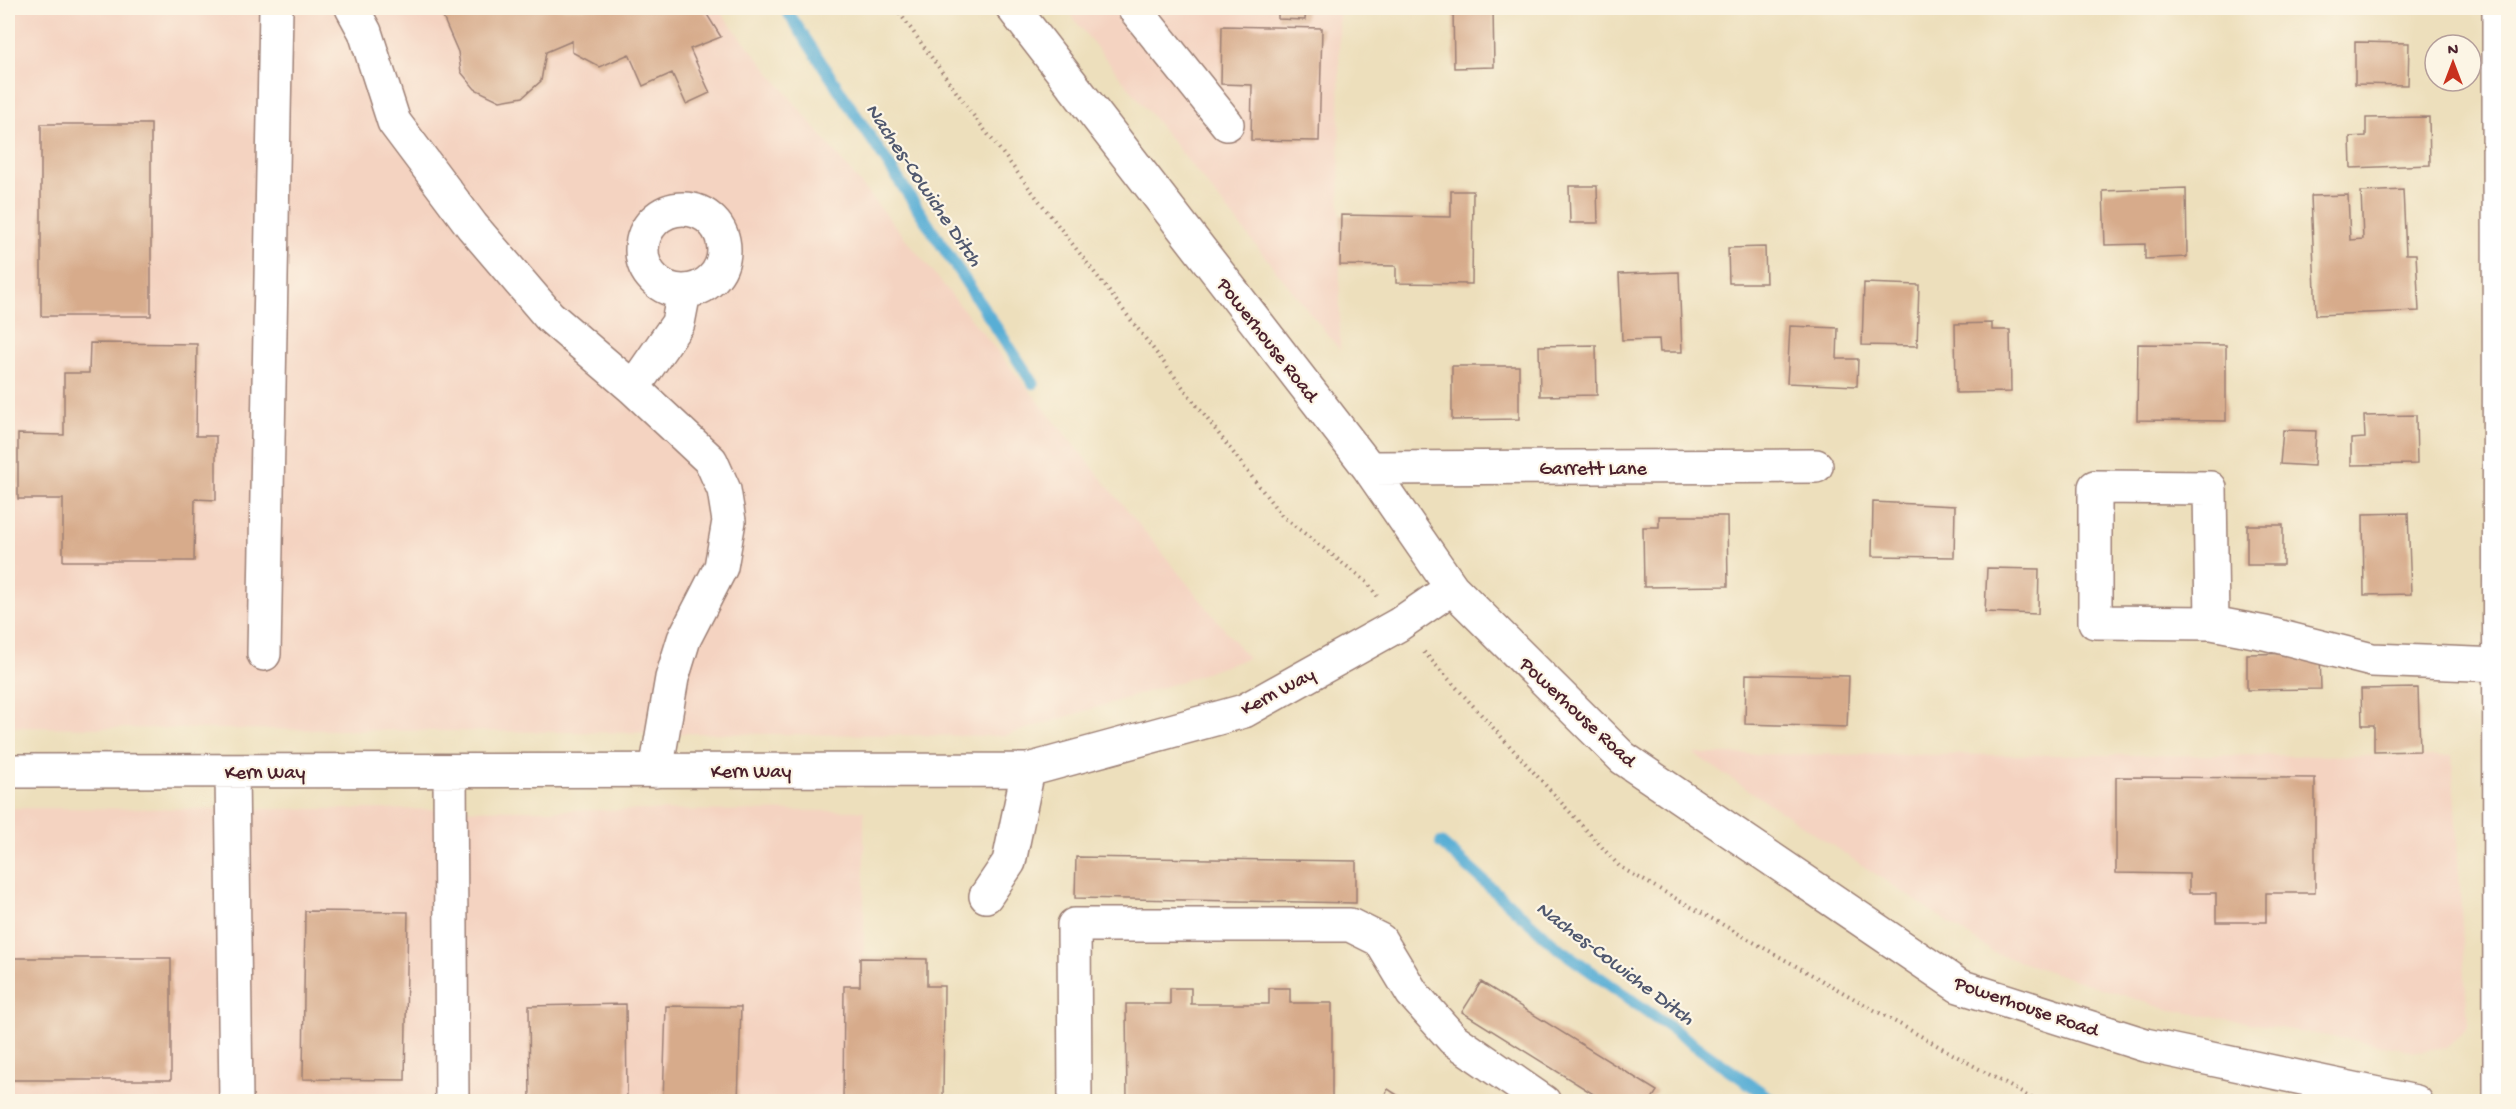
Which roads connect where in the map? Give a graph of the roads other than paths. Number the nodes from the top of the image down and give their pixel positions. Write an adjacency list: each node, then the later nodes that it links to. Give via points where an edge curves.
1 (283, 8): 13 (street)
2 (352, 8): 8 (street, via 365,32 394,122 407,140 472,226 549,315)
3 (1012, 8): 10 (street, Powerhouse Road)
4 (1134, 8): 6 (street)
5 (2499, 8): 14 (street)
6 (1227, 124)
7 (684, 292): 8 (street, via 678,323)
8 (633, 388): 19 (street, via 711,461 724,490 729,521 721,567 684,639 672,678)
9 (1816, 466): 10 (street, Garrett Lane)
10 (1369, 468): 11 (street, Powerhouse Road)
11 (1452, 588): 15 (street, Kern Way, via 1398,625 1244,711); 25 (street, Powerhouse Road, via 1623,758 1959,986 2145,1045)
12 (2212, 623): 12 (street, via 2210,488 2095,487 2095,622); 14 (street, via 2372,660)
13 (264, 654)
14 (2500, 665): 26 (street)
15 (1028, 770): 19 (street, Kern Way); 20 (street, via 1010,862)
16 (8, 771): 17 (street, Kern Way)
17 (232, 771): 18 (street, Kern Way); 21 (street)
18 (450, 771): 19 (street, Kern Way); 22 (street)
19 (656, 771)
20 (986, 896)
21 (236, 1101)
22 (452, 1101)
23 (1075, 1101): 24 (street, via 1074,925 1350,926 1380,940 1412,993 1453,1039)
24 (1544, 1101)
25 (2416, 1101)
26 (2500, 1101)

